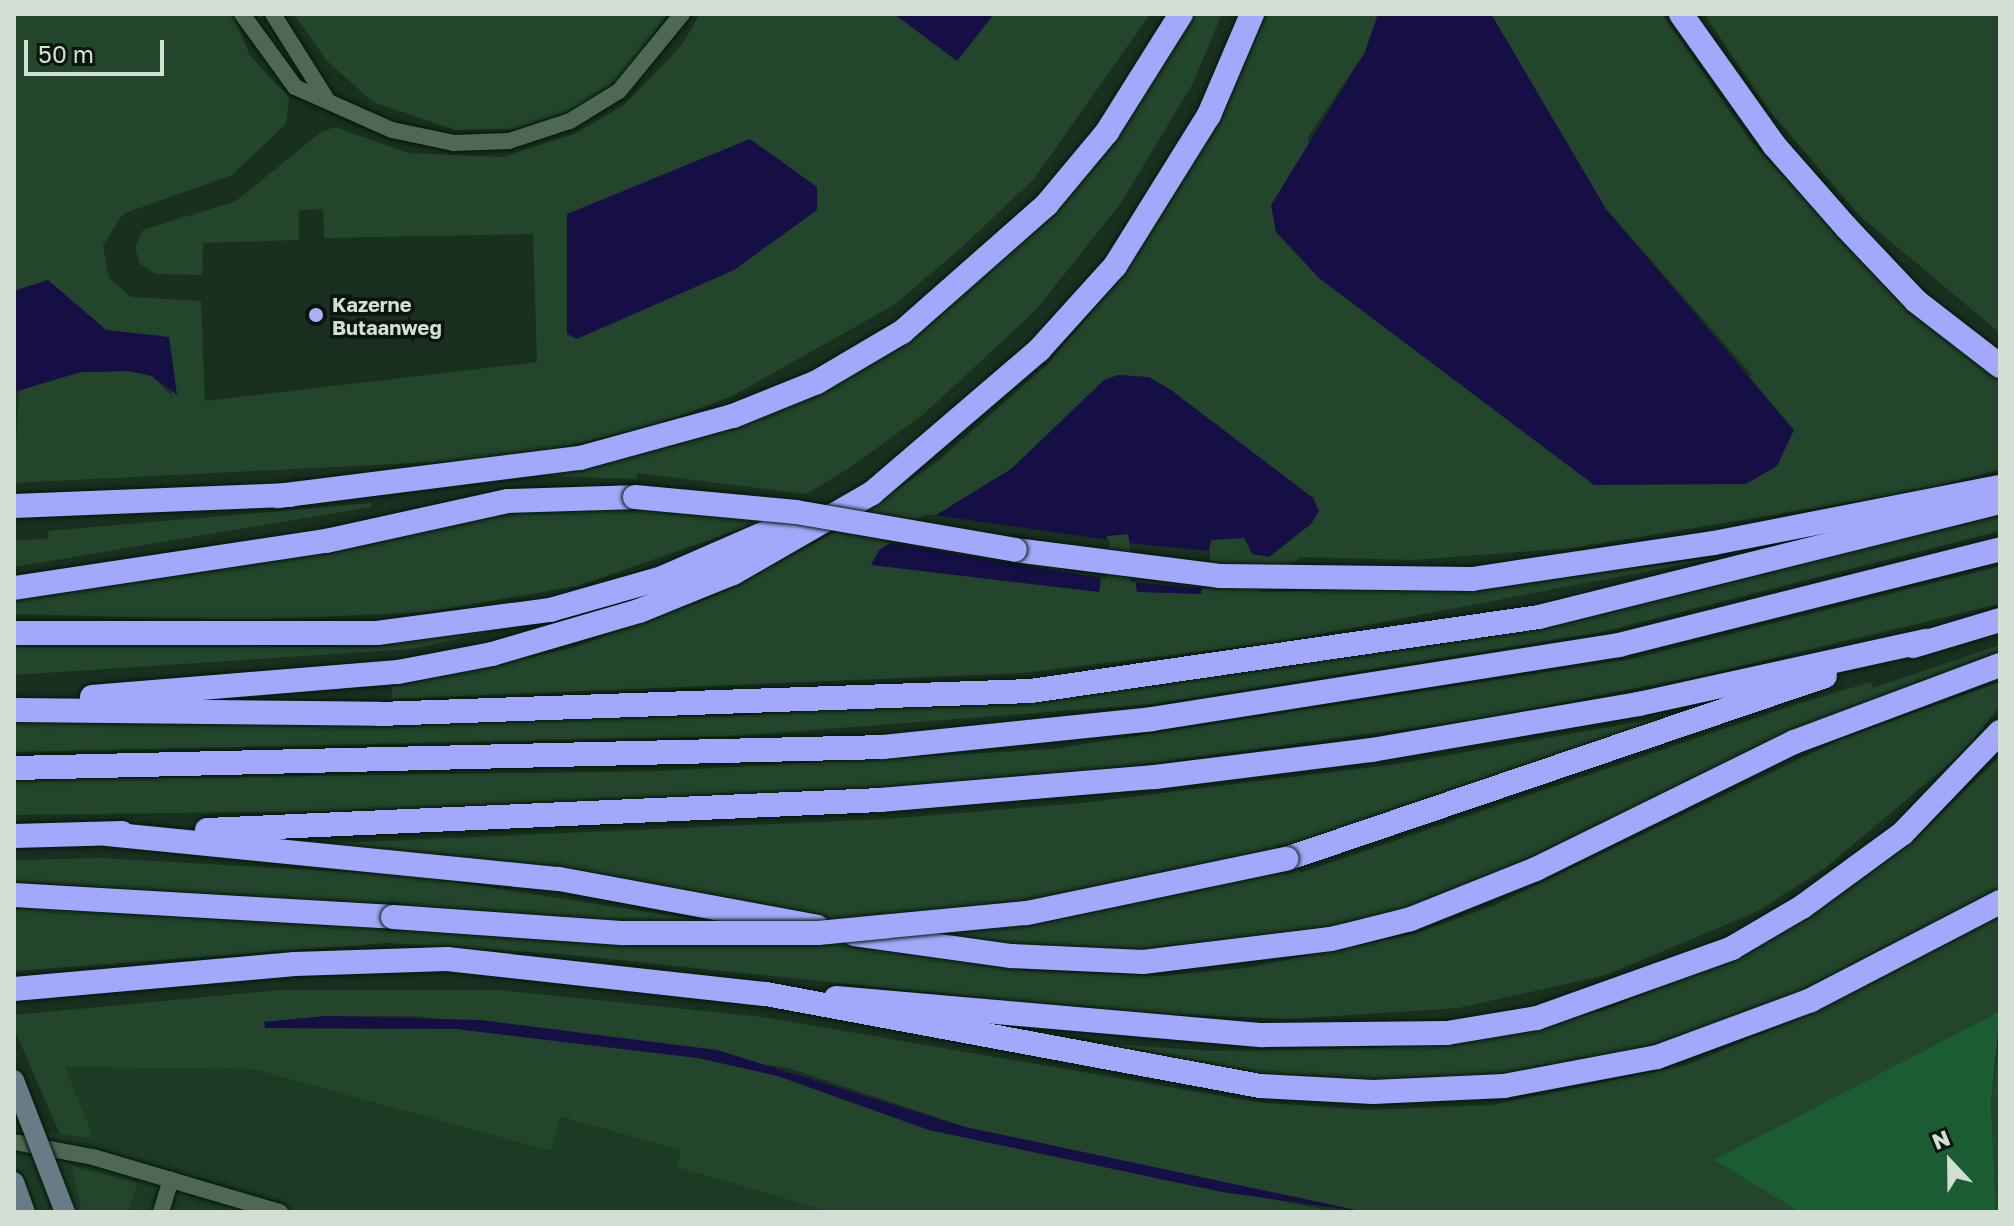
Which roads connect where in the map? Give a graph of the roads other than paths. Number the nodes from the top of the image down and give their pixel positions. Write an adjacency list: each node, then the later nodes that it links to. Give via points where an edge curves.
1 (242, 14): 7 (street, via 251,34 295,87)
2 (682, 14): 7 (street, via 619,91 570,121 509,141 454,143 392,130)
3 (1181, 14): 11 (highway, via 1107,132 1047,204 902,332 817,382 733,416 580,458)
4 (1252, 14): 9 (highway, via 1209,115 1115,266)
5 (1681, 14): 8 (highway, via 1774,145 1846,227 1916,301)
6 (275, 18): 7 (street)
7 (326, 98)
8 (1997, 365)
9 (950, 433): 18 (highway, via 773,532 662,578 550,610 377,633); 21 (highway, via 872,493 733,573 569,634 398,672)
10 (2000, 487): 12 (highway, bridge, via 1557,569 1351,583 1123,565 796,512)
11 (278, 496): 12 (highway, via 519,485); 14 (highway)
12 (605, 496): 16 (highway, via 508,501 326,541)
13 (2000, 502): 21 (highway, via 1539,617 1031,691 379,714)
14 (14, 506)
15 (2000, 549): 23 (highway, via 1619,645 1152,719 852,748)
16 (14, 588)
17 (2000, 620): 19 (highway)
18 (14, 633)
19 (1926, 641): 24 (highway, via 1623,706 1372,750 1155,777 880,800); 26 (highway, bridge, via 1286,859 1027,913 818,933 624,933)
20 (2000, 665): 24 (highway, via 1794,742 1536,869 1411,919 1248,954 1143,962 1011,956 559,879)
21 (14, 707)
22 (2000, 732): 29 (highway, via 1903,833 1802,907 1732,948 1537,1018 1447,1033 1262,1035)
23 (14, 768)
24 (107, 834): 25 (highway)
25 (14, 836)
26 (15, 895)
27 (2000, 902): 29 (highway, via 1811,1000 1657,1057 1504,1086 1373,1092 1260,1086)
28 (14, 989): 29 (highway, via 295,964 447,959)
29 (766, 994)
30 (14, 1080): 35 (street, bridge)
31 (14, 1142): 32 (street)
32 (171, 1180): 36 (street); 37 (street)
33 (14, 1182): 34 (street)
34 (25, 1212)
35 (65, 1212)
36 (161, 1212)
37 (280, 1212)

